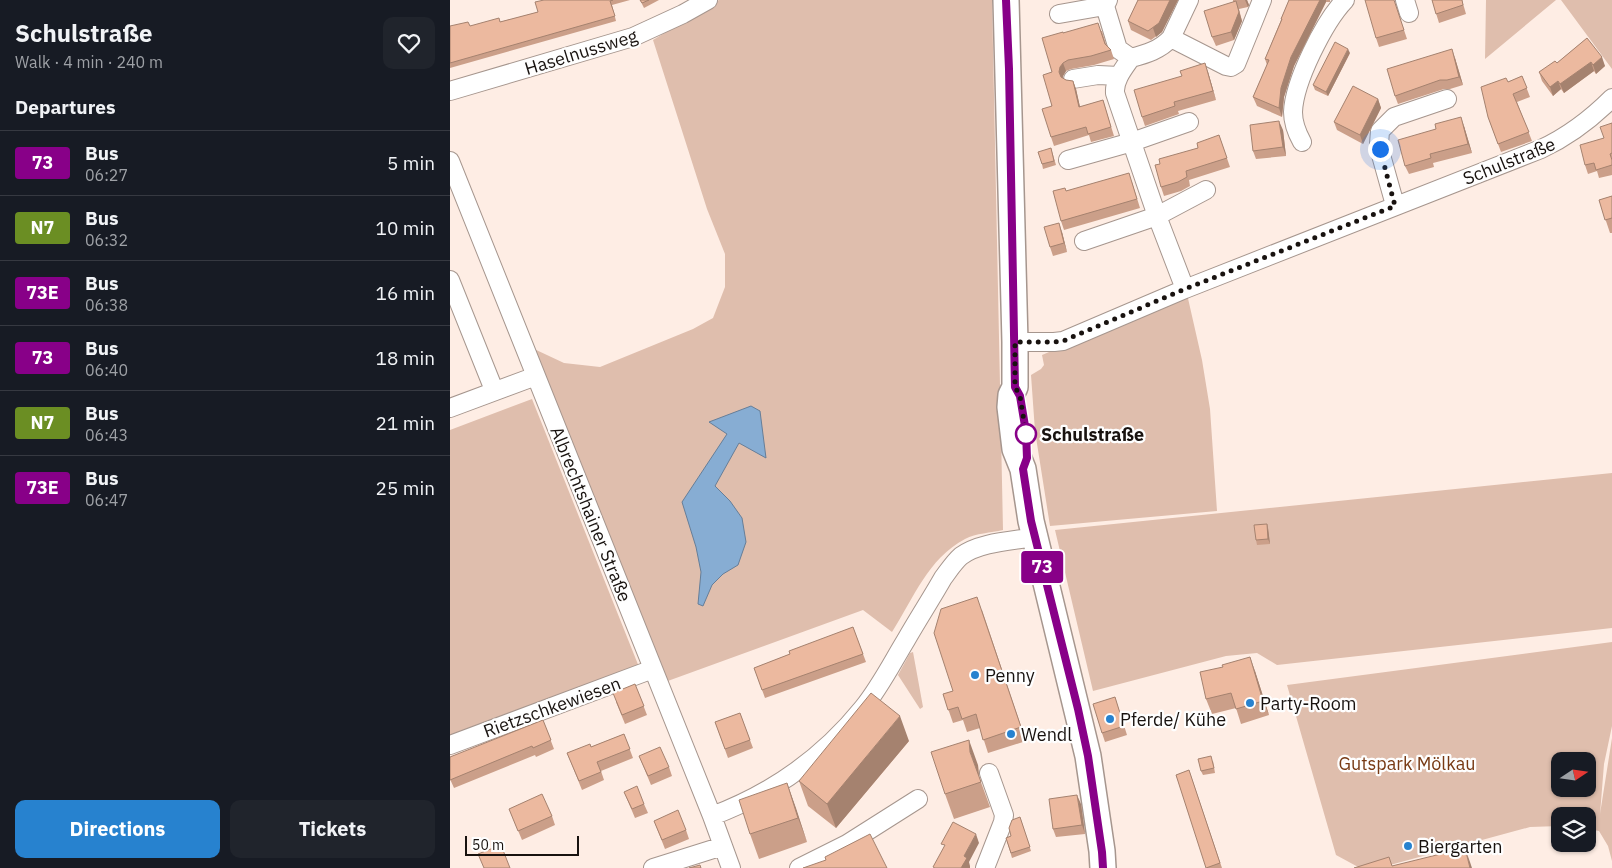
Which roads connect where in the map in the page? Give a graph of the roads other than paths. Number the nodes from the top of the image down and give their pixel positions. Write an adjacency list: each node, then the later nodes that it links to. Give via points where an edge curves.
1 (708, 0): 12 (street, Haselnussweg, via 632,37)
2 (1006, 0): 26 (street)
3 (1189, 0): 8 (street)
4 (1262, 0): 8 (street, via 1236,64 1231,67)
5 (1344, 0): 17 (street, via 1322,34 1297,91 1293,112)
6 (1106, 3): 7 (street); 9 (street, via 1118,50)
7 (1059, 14)
8 (1171, 38): 9 (street, via 1163,46)
9 (1131, 58): 10 (street)
10 (1119, 76): 11 (street); 16 (street, via 1114,88)
11 (1073, 79)
12 (450, 92)
13 (1612, 98): 21 (street, Schulstraße, via 1593,117 1554,143)
14 (1447, 99): 21 (street, via 1394,117 1380,131 1381,156)
15 (1189, 122): 16 (street)
16 (1132, 142): 18 (street); 22 (street)
17 (1302, 142)
18 (1068, 160)
19 (450, 162): 27 (street, Albrechtshainer Straße)
20 (1206, 190): 22 (street)
21 (1395, 206): 25 (street, Schulstraße)
22 (1157, 216): 23 (street); 25 (street)
23 (1084, 241)
24 (450, 280): 28 (street)
25 (1185, 289): 26 (street, Schulstraße, via 1063,341)
26 (1015, 342): 30 (street, via 1015,387 1020,396 1026,432 1027,458 1023,469)
27 (536, 376): 28 (street); 31 (street, Albrechtshainer Straße)
28 (494, 390): 29 (street)
29 (450, 408)
30 (1035, 537): 35 (street, via 982,546 960,557 878,687 833,742 794,775 752,799); 41 (street, via 1088,756)
31 (653, 669): 32 (street, Rietzschkewiesen); 35 (street, Albrechtshainer Straße)
32 (450, 745)
33 (989, 773): 40 (street, via 1004,815)
34 (918, 799): 39 (street, via 848,844)
35 (712, 816): 36 (street, Albrechtshainer Straße)
36 (724, 846): 37 (street); 38 (street, Albrechtshainer Straße)
37 (653, 868)
38 (731, 868)
39 (799, 868)
40 (985, 868)
41 (1103, 868)

